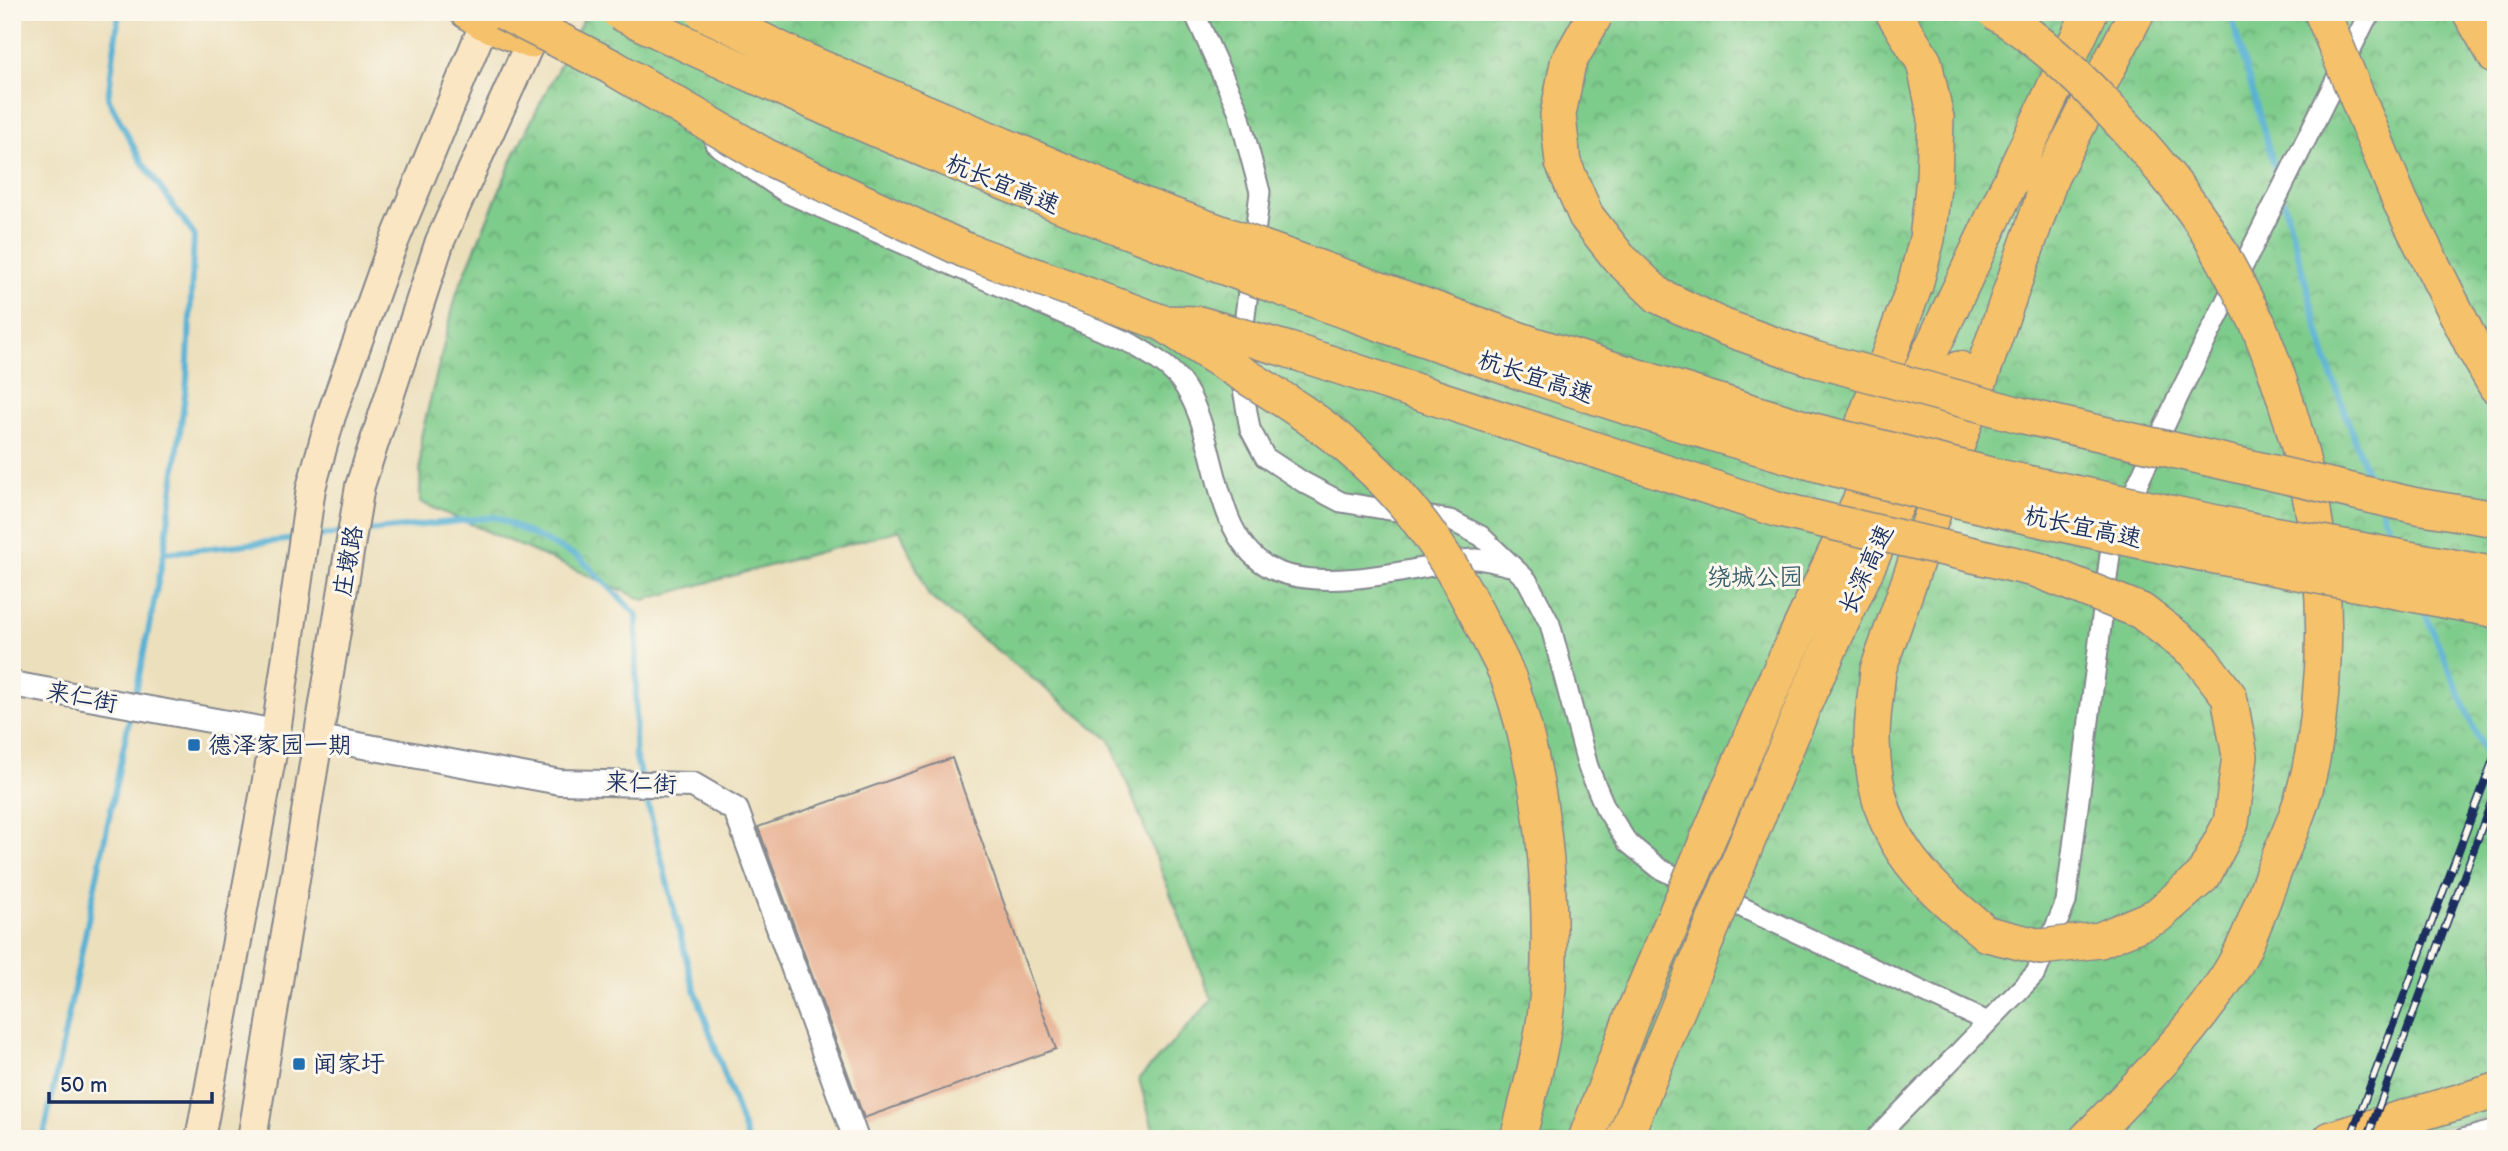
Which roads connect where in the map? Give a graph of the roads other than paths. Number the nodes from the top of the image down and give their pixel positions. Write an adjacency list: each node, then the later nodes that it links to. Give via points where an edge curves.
1 (544, 12): 14 (main road, 庄墩路)
2 (619, 12): 22 (highway, 杭长宜高速, bridge, via 991,179 1132,235 1513,371 1807,461 1981,505)
3 (702, 12): 21 (highway, 杭长宜高速, bridge, via 798,58 1148,207 1547,349 1810,430 1998,477)
4 (1194, 12): 20 (street, via 1238,110 1260,192 1239,366 1250,429 1265,457 1341,502 1450,520 1481,536)
5 (1893, 12): 23 (highway, via 1924,62 1936,118 1927,239)
6 (1995, 12): 37 (highway, bridge, via 2016,24 2110,109 2196,213 2259,324 2286,393 2310,485 2321,565 2326,645 2317,730 2303,797 2255,922 2227,978 2194,1022)
7 (2090, 12): 23 (highway, 长深高速)
8 (2322, 12): 18 (highway, bridge, via 2400,201)
9 (2373, 12): 27 (street, via 2275,202 2112,540 2066,902 2036,973)
10 (2470, 12): 15 (highway)
11 (1597, 14): 19 (highway, bridge, via 1568,62 1558,115 1563,163 1586,216 1619,258 1659,296 1724,327 1814,359 2020,415 2417,506)
12 (485, 15): 14 (main road); 17 (highway, bridge, via 610,66 777,162 965,250); 25 (main road, 庄墩路, via 331,415 312,488)
13 (2130, 27): 16 (highway, 长深高速)
14 (530, 42): 20 (street, via 651,100 785,192 1132,344 1160,362 1179,379 1197,409 1232,527 1249,552 1275,570 1314,579 1382,576 1475,559); 26 (main road, 庄墩路, via 440,241 360,486)
15 (2496, 57)
16 (2053, 170): 17 (highway, bridge, via 1878,670 1873,728 1880,804 1899,849 1940,896 1987,934 2041,947 2101,940 2157,916 2203,876 2231,823 2240,756 2229,696 2195,652 2141,611 2038,570 1780,510 1289,350 1199,324); 35 (highway, 长深高速, bridge, via 1807,697)
17 (1163, 323): 33 (highway, bridge, via 1364,460 1418,518 1465,586 1511,684 1535,784 1549,886 1548,990)
18 (2496, 386)
19 (2496, 519)
20 (1512, 566): 27 (street, via 1527,580 1550,624 1588,766 1605,807 1627,842 1660,869)
21 (2496, 575)
22 (2496, 610)
23 (1781, 668): 34 (highway, 长深高速, bridge, via 1632,1017)
24 (12, 684): 25 (street, 来仁街)
25 (275, 732): 30 (main road, 庄墩路)
26 (320, 738): 31 (main road, 庄墩路); 32 (street, 来仁街, via 560,782 693,785 736,810)
27 (1988, 1022): 36 (street)
28 (2496, 1091): 38 (highway)
29 (2496, 1130): 39 (street)
30 (200, 1139)
31 (252, 1139)
32 (856, 1139)
33 (1518, 1139)
34 (1586, 1139)
35 (1624, 1139)
36 (1875, 1139)
37 (2087, 1139)
38 (2331, 1139)
39 (2463, 1139)

